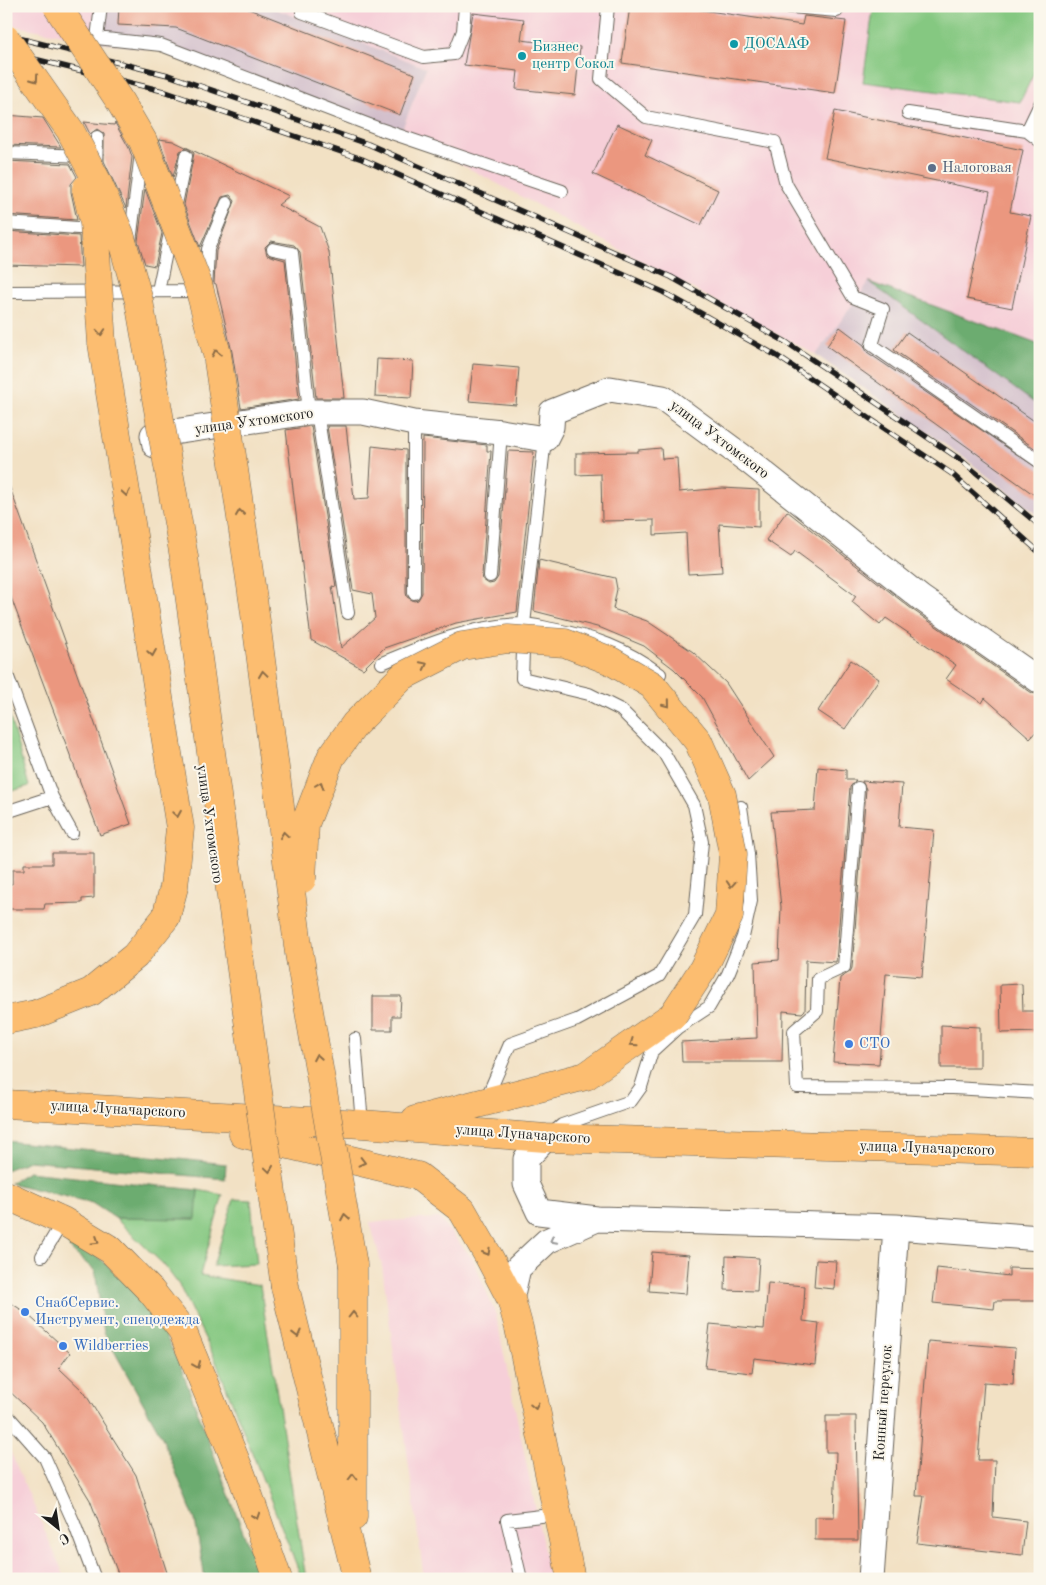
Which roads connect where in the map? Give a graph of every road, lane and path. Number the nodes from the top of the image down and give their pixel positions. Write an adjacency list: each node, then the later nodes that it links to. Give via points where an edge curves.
1 (57, 6): 14 (main road, bridge)
2 (101, 6): 19 (lane, via 97,38 161,45 380,129)
3 (303, 6): 4 (lane, via 302,12 424,57 454,54 463,31)
4 (465, 6)
5 (608, 6): 33 (lane, via 601,80 646,117 775,142 786,184 853,297 883,309 872,345)
6 (780, 6): 7 (lane)
7 (837, 11)
8 (6, 39): 11 (main road, one-way to 11, bridge)
9 (1040, 104): 12 (lane)
10 (908, 113): 12 (lane)
11 (70, 130): 48 (main road, one-way to 48, bridge, via 94,223 102,343 180,828 174,887 166,917 135,956 91,992 36,1014); 70 (main road, one-way to 70, bridge, via 120,234 139,301 184,557 285,1287)
12 (1027, 130): 15 (lane)
13 (97, 137): 17 (lane)
14 (142, 140): 27 (lane); 47 (main road, one-way to 14, bridge, via 217,354 198,284)
15 (1040, 141)
16 (6, 153): 17 (lane)
17 (96, 156): 22 (lane)
18 (186, 156): 25 (lane)
19 (562, 191)
20 (227, 203): 25 (lane, via 208,248 206,291)
21 (6, 224): 22 (lane)
22 (92, 229): 24 (lane)
23 (273, 249): 28 (lane, via 292,253)
24 (88, 291): 26 (lane); 27 (lane)
25 (158, 291): 27 (lane)
26 (6, 292)
27 (123, 292): 31 (lane)
28 (313, 412): 29 (street, улица Ухтомского, via 363,412); 31 (street, улица Ухтомского); 36 (lane)
29 (414, 423): 30 (street, улица Ухтомского); 35 (lane)
30 (501, 432): 32 (street, улица Ухтомского); 34 (lane)
31 (153, 435): 54 (street, улица Ухтомского)
32 (545, 440): 37 (lane); 41 (street, улица Ухтомского, via 551,427 552,412 610,389 663,398 751,463 921,598)
33 (1040, 462)
34 (490, 576)
35 (414, 593)
36 (348, 613)
37 (524, 624): 38 (lane, via 480,629 442,639); 40 (lane, via 584,635 634,655); 51 (lane, via 522,678 589,694 621,710 664,753 694,805 702,842 695,915 659,976 578,1020 510,1044)
38 (382, 663)
39 (6, 672): 43 (lane)
40 (660, 674)
41 (1040, 681)
42 (858, 788): 50 (lane, via 844,968 818,979 817,1011 794,1031 797,1088 953,1088)
43 (52, 797): 45 (lane); 46 (lane)
44 (741, 807): 57 (lane, via 751,901 743,937 728,974 708,1008 677,1028 652,1051 642,1087 631,1101 562,1125)
45 (6, 812)
46 (72, 833)
47 (300, 953): 51 (main road, one-way to 51, bridge, via 305,824 331,756 355,724 403,676 462,646 508,639 565,643 611,661 652,685 698,741 722,795 733,854 729,916 703,969 673,1015 586,1076); 70 (main road, one-way to 47, bridge, via 353,1266)
48 (6, 1020)
49 (355, 1039): 55 (lane)
50 (1040, 1093)
51 (484, 1103): 56 (main road)
52 (6, 1104): 53 (main road, улица Луначарского)
53 (144, 1111): 54 (main road, улица Луначарского); 65 (main road, one-way to 65, via 418,1176 462,1210)
54 (251, 1118): 55 (main road, улица Луначарского)
55 (362, 1124): 56 (main road, улица Луначарского)
56 (389, 1126): 57 (main road, улица Луначарского)
57 (546, 1138): 58 (main road, улица Луначарского); 60 (street, via 526,1159 526,1184 539,1212)
58 (1040, 1152)
59 (6, 1195): 61 (main road)
60 (597, 1219): 62 (street); 65 (street, one-way to 65, via 547,1242 518,1268)
61 (63, 1221): 64 (lane); 72 (main road, one-way to 72, via 111,1250 151,1290 182,1330 242,1476)
62 (896, 1227): 63 (street); 75 (street, Конный переулок)
63 (1040, 1238)
64 (42, 1256)
65 (511, 1299): 69 (main road, one-way to 69)
66 (6, 1414): 67 (lane)
67 (20, 1429): 68 (lane); 71 (lane, via 46,1458)
68 (6, 1430)
69 (558, 1514): 73 (lane, via 507,1520); 74 (main road)
70 (355, 1570)
71 (95, 1579)
72 (278, 1579)
73 (521, 1579)
74 (571, 1579)
75 (871, 1579)

